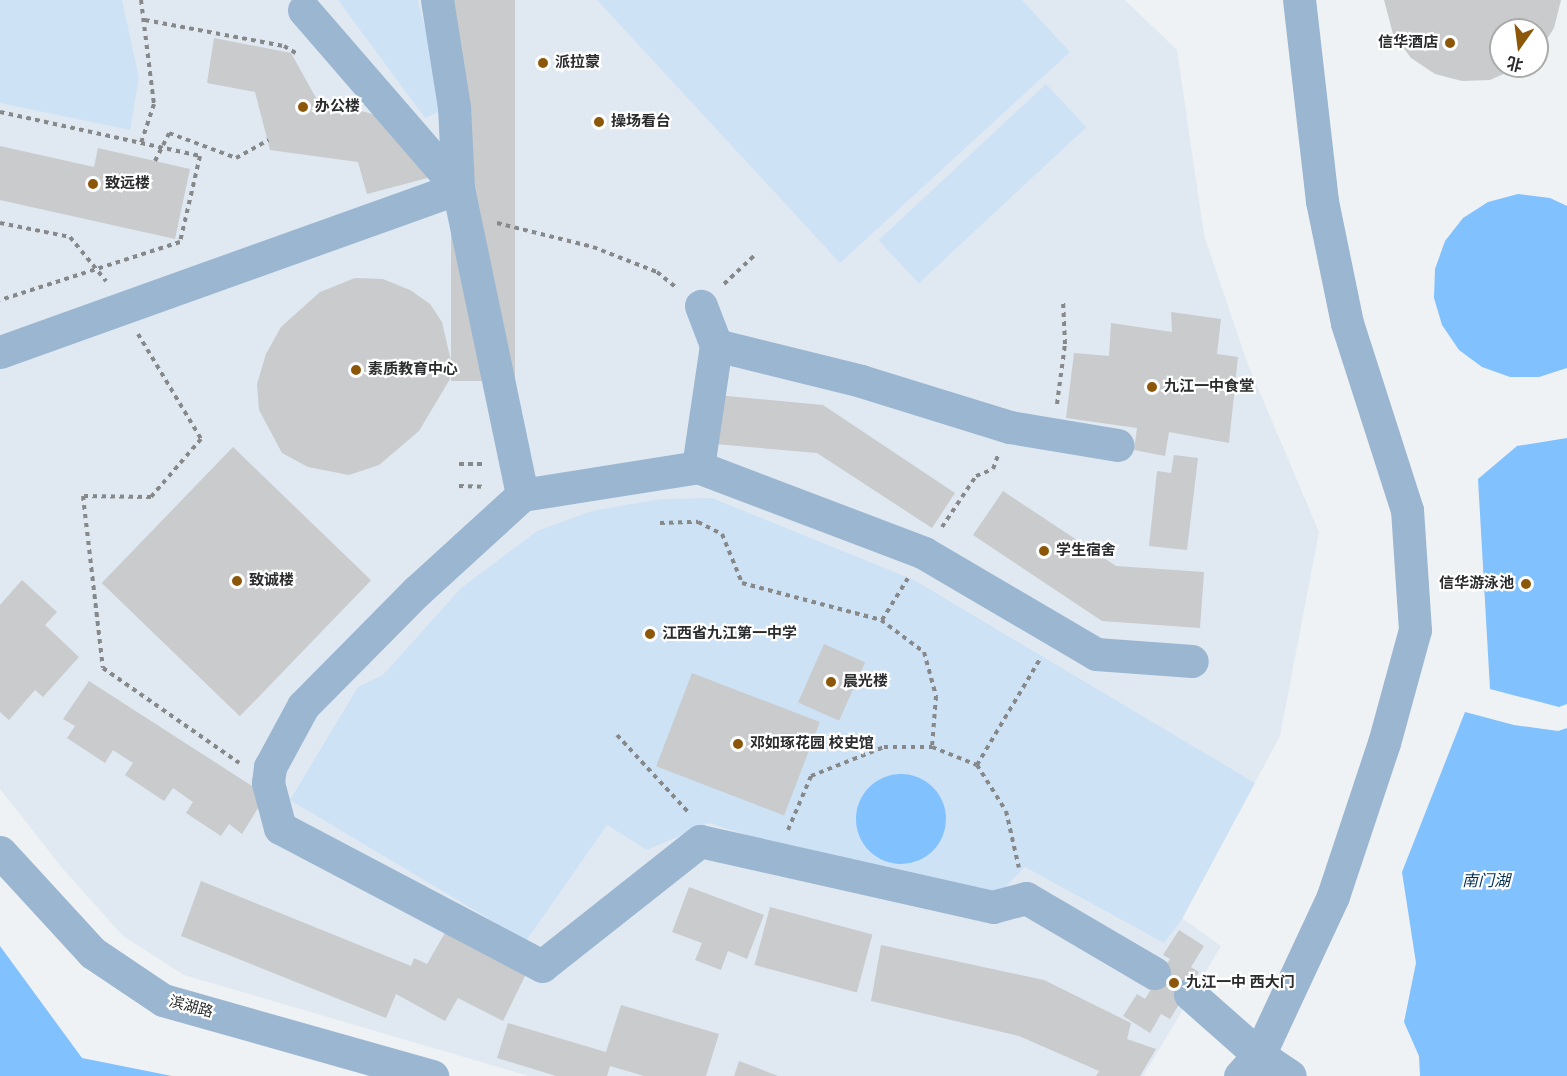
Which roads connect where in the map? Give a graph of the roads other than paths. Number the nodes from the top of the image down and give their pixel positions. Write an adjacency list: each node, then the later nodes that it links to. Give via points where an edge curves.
1 (437, 0): 4 (street, via 454,107)
2 (1299, 0): 15 (street, via 1322,201 1347,323 1407,510 1414,630 1384,743 1333,896)
3 (304, 10): 4 (street)
4 (463, 202): 7 (street, via 123,307); 10 (street)
5 (701, 306): 6 (street)
6 (716, 345): 8 (street, via 861,381 1010,426); 9 (street)
7 (0, 352)
8 (1117, 445)
9 (698, 466): 10 (street); 11 (street, via 924,553 1096,654)
10 (522, 495): 13 (street, via 417,591 303,706 270,767 268,783 280,828 542,966 700,841 993,908 1026,898)
11 (1192, 661)
12 (0, 852): 16 (street, 滨湖路, via 93,953 163,1000)
13 (1154, 973)
14 (1190, 994): 15 (street)
15 (1249, 1065): 17 (street)
16 (432, 1076)
17 (1290, 1076)

